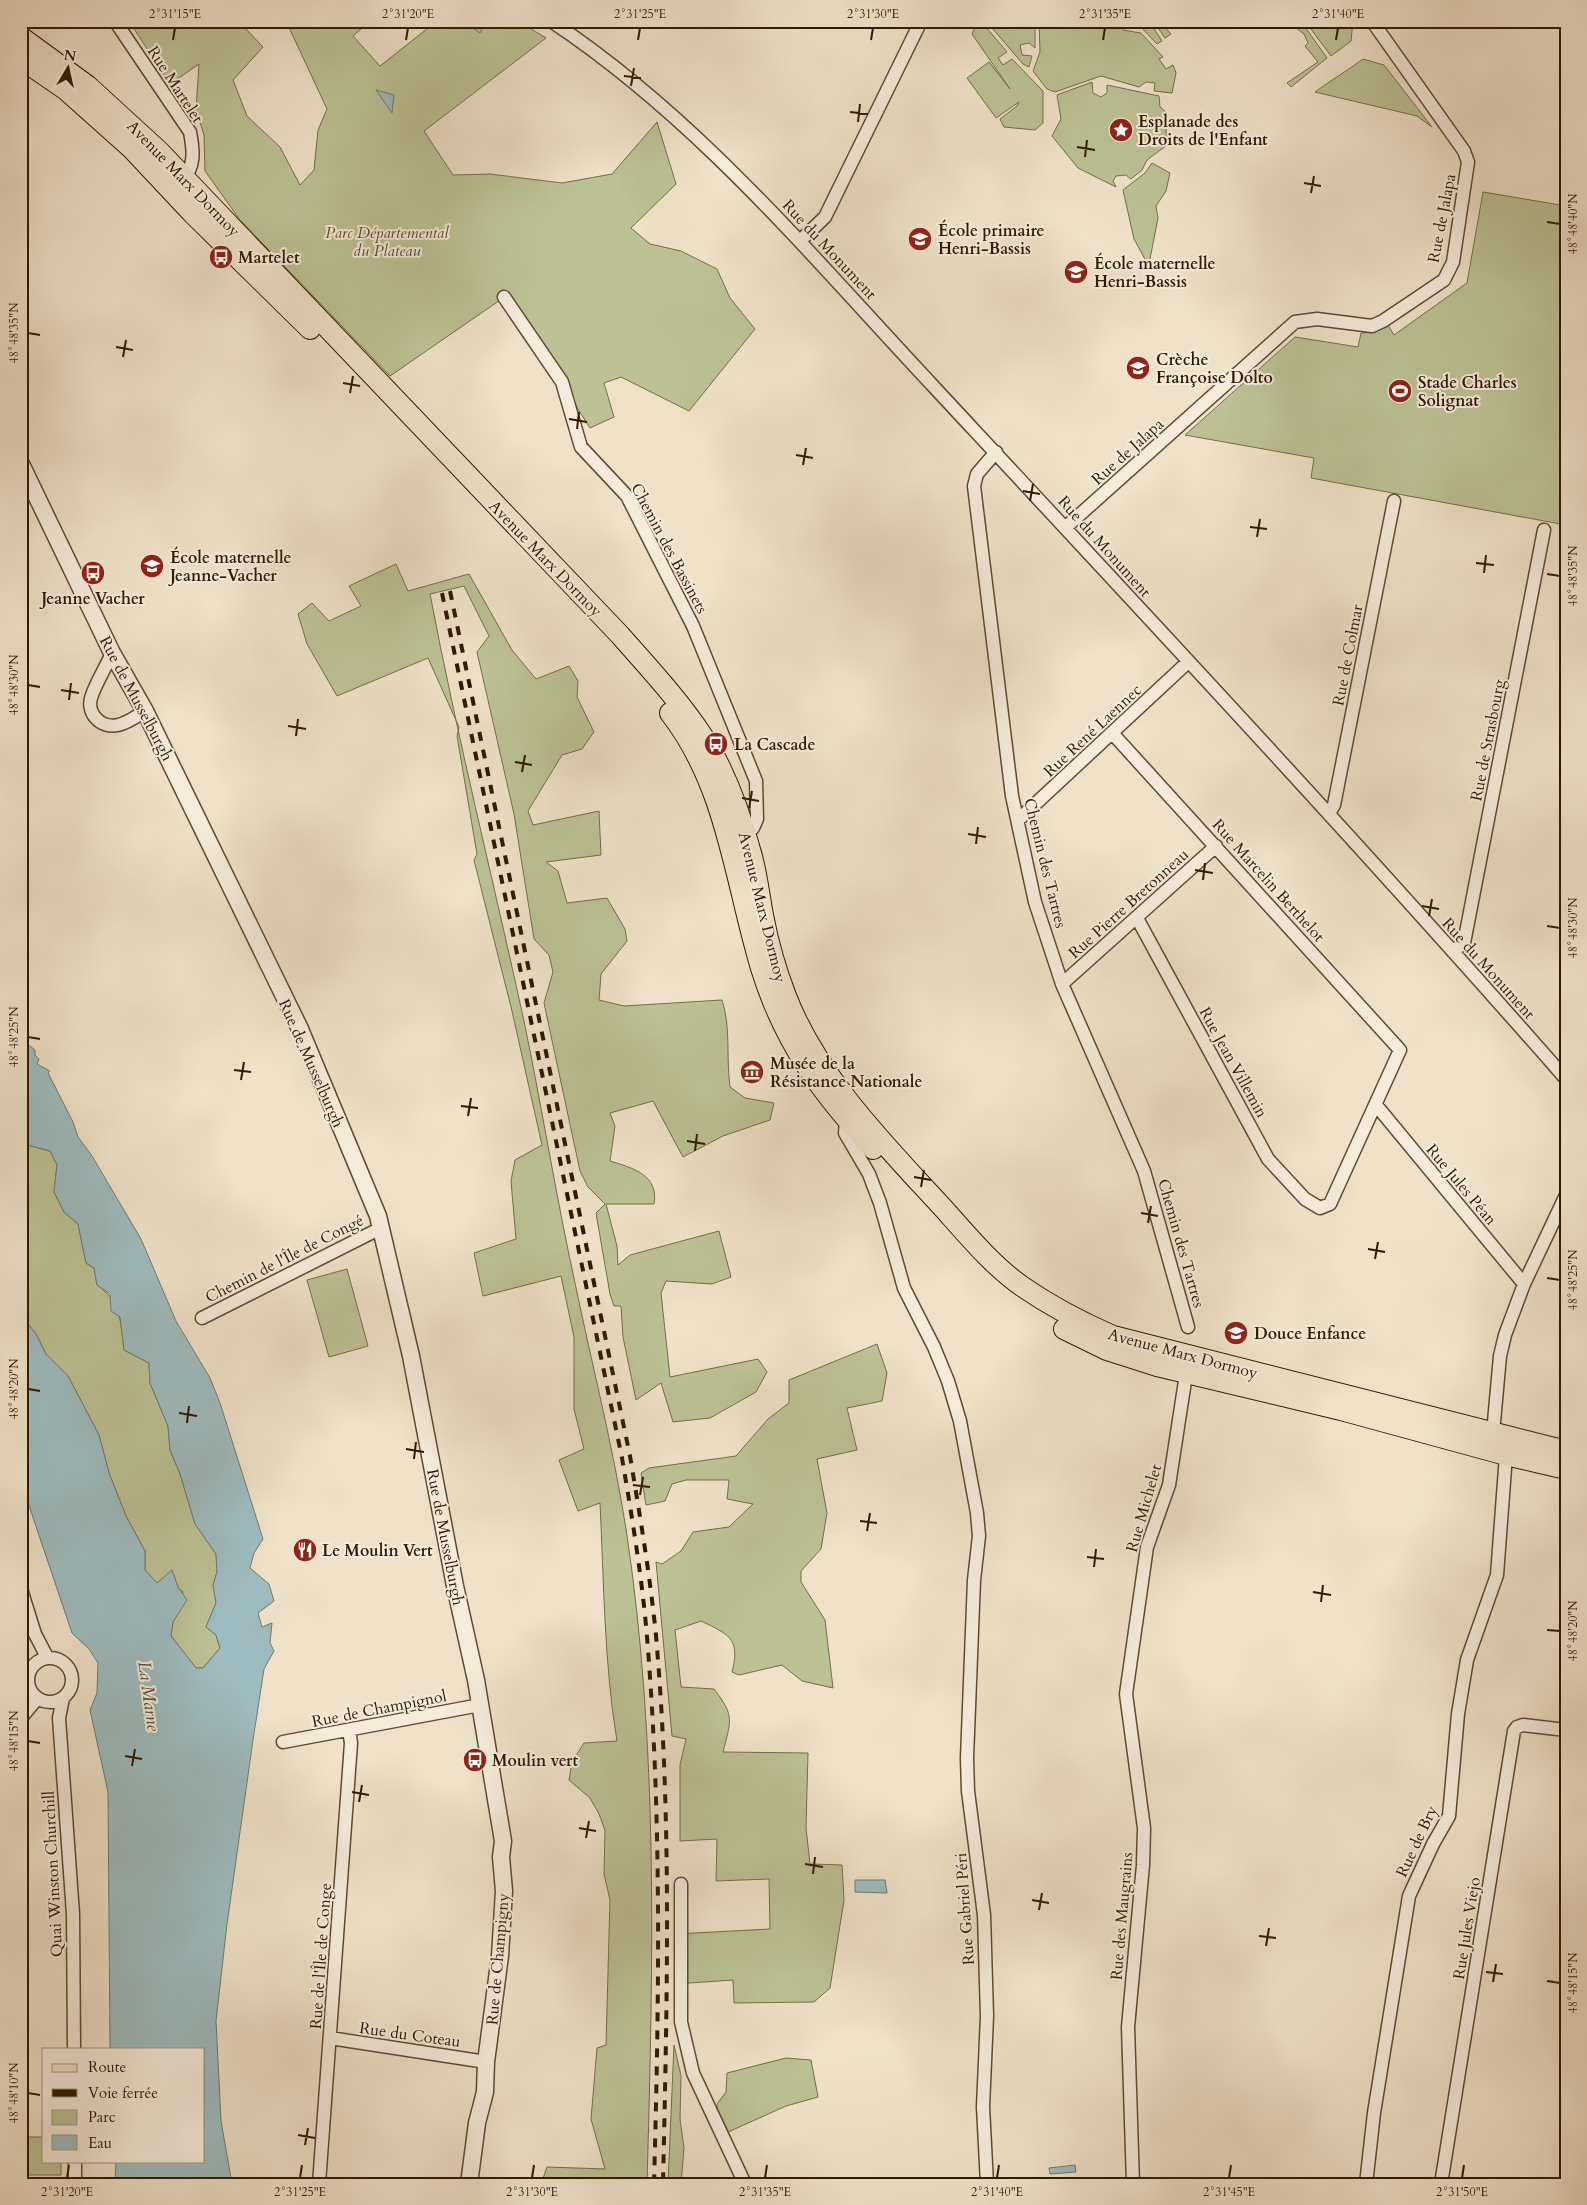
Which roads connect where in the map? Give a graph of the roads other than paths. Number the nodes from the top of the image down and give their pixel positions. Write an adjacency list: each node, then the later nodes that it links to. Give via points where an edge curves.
1 (115, 21): 7 (street, Rue Martelet, via 190,132 194,153)
2 (551, 21): 9 (street, Rue du Monument, via 585,44 705,143)
3 (921, 21): 9 (street, via 825,218)
4 (1372, 21): 14 (street, Rue de Jalapa, via 1464,150 1468,162 1452,262 1444,280 1372,326 1317,319 1295,322)
5 (21, 37): 7 (main road, Avenue Marx Dormoy, via 128,120)
6 (21, 60): 8 (main road, Avenue Marx Dormoy, via 81,103 131,148)
7 (186, 178): 8 (street, Rue Martelet); 22 (main road, Avenue Marx Dormoy, via 659,679 712,753 735,801)
8 (173, 193): 22 (main road, Avenue Marx Dormoy, via 429,452 654,693 696,754 719,807)
9 (801, 240): 11 (street, Rue du Monument)
10 (504, 297): 22 (street, Chemin des Bassinets, via 562,382 581,447 627,496 693,626 756,781 757,819 753,828)
11 (996, 452): 14 (street, Rue du Monument); 21 (street, Chemin des Tartres, via 977,474 974,486 1012,796)
12 (21, 464): 16 (street, Rue de Musselburgh)
13 (1394, 501): 20 (street, Rue de Colmar, via 1334,805)
14 (1066, 527): 17 (street, Rue du Monument)
15 (1544, 530): 25 (street, Rue de Strasbourg, via 1464,943)
16 (112, 653): 18 (street, Rue de Musselburgh); 18 (street, via 92,695 92,713 98,722 108,726 118,725)
17 (1188, 662): 19 (street, Rue René Laennec); 20 (street, Rue du Monument)
18 (145, 711): 31 (street, Rue de Musselburgh, via 300,1029)
19 (1113, 734): 21 (street, Rue René Laennec); 23 (street, Rue Marcelin Berthelot)
20 (1329, 813): 25 (street, Rue du Monument)
21 (1018, 820): 26 (street, Chemin des Tartres, via 1035,902)
22 (736, 833): 29 (main road, Avenue Marx Dormoy, via 761,969 783,1026 813,1078)
23 (1211, 850): 24 (street, Rue Pierre Bretonneau); 28 (street, Rue Marcelin Berthelot, via 1400,1050)
24 (1137, 918): 26 (street, Rue Pierre Bretonneau); 28 (street, Rue Jean Villemin, via 1268,1159 1305,1199 1320,1208 1330,1204)
25 (1453, 951): 27 (street, Rue du Monument)
26 (1062, 984): 34 (street, Chemin des Tartres, via 1142,1164)
27 (1566, 1079)
28 (1376, 1105): 32 (street, Rue Jules Péan)
29 (851, 1115): 35 (main road, Avenue Marx Dormoy, via 970,1256 1015,1297 1064,1329 1107,1350); 60 (street, Rue Gabriel Péri, via 845,1133 869,1174 904,1288 948,1381 972,1478 979,1536 972,1632 968,1791 984,1915)
30 (1566, 1195): 32 (street)
31 (381, 1228): 33 (street, Chemin de l'Île de Congé); 46 (street, Rue de Musselburgh, via 411,1356)
32 (1524, 1284): 36 (street, via 1500,1356)
33 (202, 1318)
34 (1188, 1327)
35 (1188, 1365): 36 (main road, Avenue Marx Dormoy); 38 (main road, Avenue Marx Dormoy); 41 (street, Rue Michelet, via 1169,1485 1147,1547)
36 (1494, 1433): 37 (main road, Avenue Marx Dormoy); 38 (street)
37 (1566, 1451)
38 (1506, 1455): 39 (main road, Avenue Marx Dormoy); 62 (street, Rue de Bry, via 1497,1575 1467,1660 1458,1714 1449,1816 1409,1896 1374,2113)
39 (1566, 1469)
40 (21, 1589): 42 (street, via 35,1634)
41 (1131, 1652): 61 (street, Rue des Maugrains, via 1126,1694 1144,1828 1144,1865 1128,2027)
42 (48, 1657): 43 (street); 44 (street, via 62,1661 71,1672 72,1686)
43 (26, 1665): 45 (street, via 27,1681)
44 (63, 1698): 45 (street, via 50,1702); 53 (street, Quai Winston Churchill, via 59,1718 73,1914)
45 (37, 1699): 47 (street)
46 (480, 1705): 48 (street, Rue de Champignol); 54 (street, Rue de Champigny, via 503,1841 504,1891 500,1956)
47 (21, 1718)
48 (349, 1730): 50 (street, Rue de Champignol); 52 (street, Rue de l'Île de Conge, via 351,1743)
49 (1566, 1730): 63 (street, Rue Jules Viejo, via 1523,1725 1514,1731)
50 (283, 1742)
51 (681, 1884): 59 (street, via 681,2022 694,2073)
52 (330, 2038): 54 (street, Rue du Coteau); 57 (street, Rue de l'Île de Conge)
53 (74, 2048)
54 (486, 2062): 58 (street, Rue de Champigny, via 485,2092 477,2123)
55 (75, 2162): 56 (street)
56 (75, 2184)
57 (319, 2184)
58 (469, 2184)
59 (745, 2184)
60 (986, 2184)
61 (1133, 2184)
62 (1366, 2184)
63 (1441, 2184)

